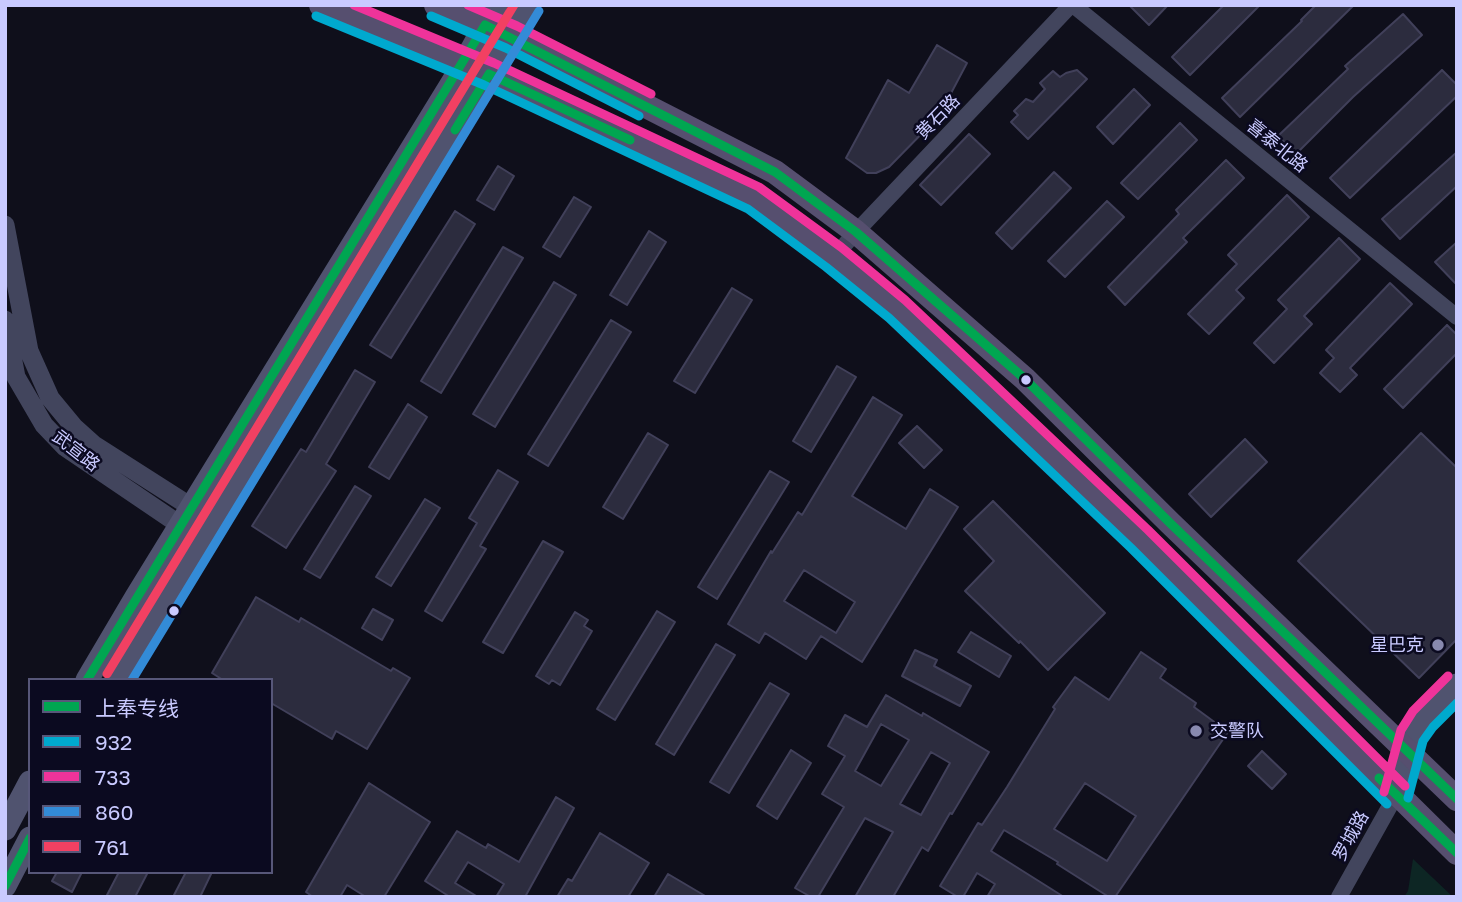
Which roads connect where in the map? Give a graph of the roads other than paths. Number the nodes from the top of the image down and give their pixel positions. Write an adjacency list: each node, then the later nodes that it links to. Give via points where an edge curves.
1 (320, 5): 7 (main road)
2 (436, 5): 5 (main road)
3 (529, 5): 6 (main road)
4 (1072, 5): 10 (street, 黄石路); 12 (street, 喜泰北路)
5 (490, 15): 6 (main road); 7 (main road)
6 (511, 37): 8 (main road); 10 (main road, via 775,172)
7 (463, 65): 8 (main road); 14 (main road)
8 (489, 74): 11 (main road, via 754,198); 15 (main road)
9 (5, 225): 14 (street, via 29,351 50,398 94,445)
10 (856, 232): 11 (street, 黄石路); 19 (main road, via 1025,379)
11 (834, 257): 21 (main road, via 897,309 1095,496)
12 (1457, 317)
13 (5, 320): 14 (street, 武宣路, via 16,377 44,425 65,447)
14 (185, 517): 15 (street); 16 (main road)
15 (209, 529): 17 (main road)
16 (88, 678)
17 (118, 678)
18 (1457, 685): 19 (main road, via 1423,719)
19 (1408, 751): 21 (main road); 22 (main road)
20 (28, 786): 23 (main road)
21 (1396, 795): 25 (main road); 27 (street, 罗城路)
22 (1457, 799)
23 (5, 829)
24 (28, 842): 26 (main road)
25 (1457, 853)
26 (5, 886)
27 (1339, 897)

